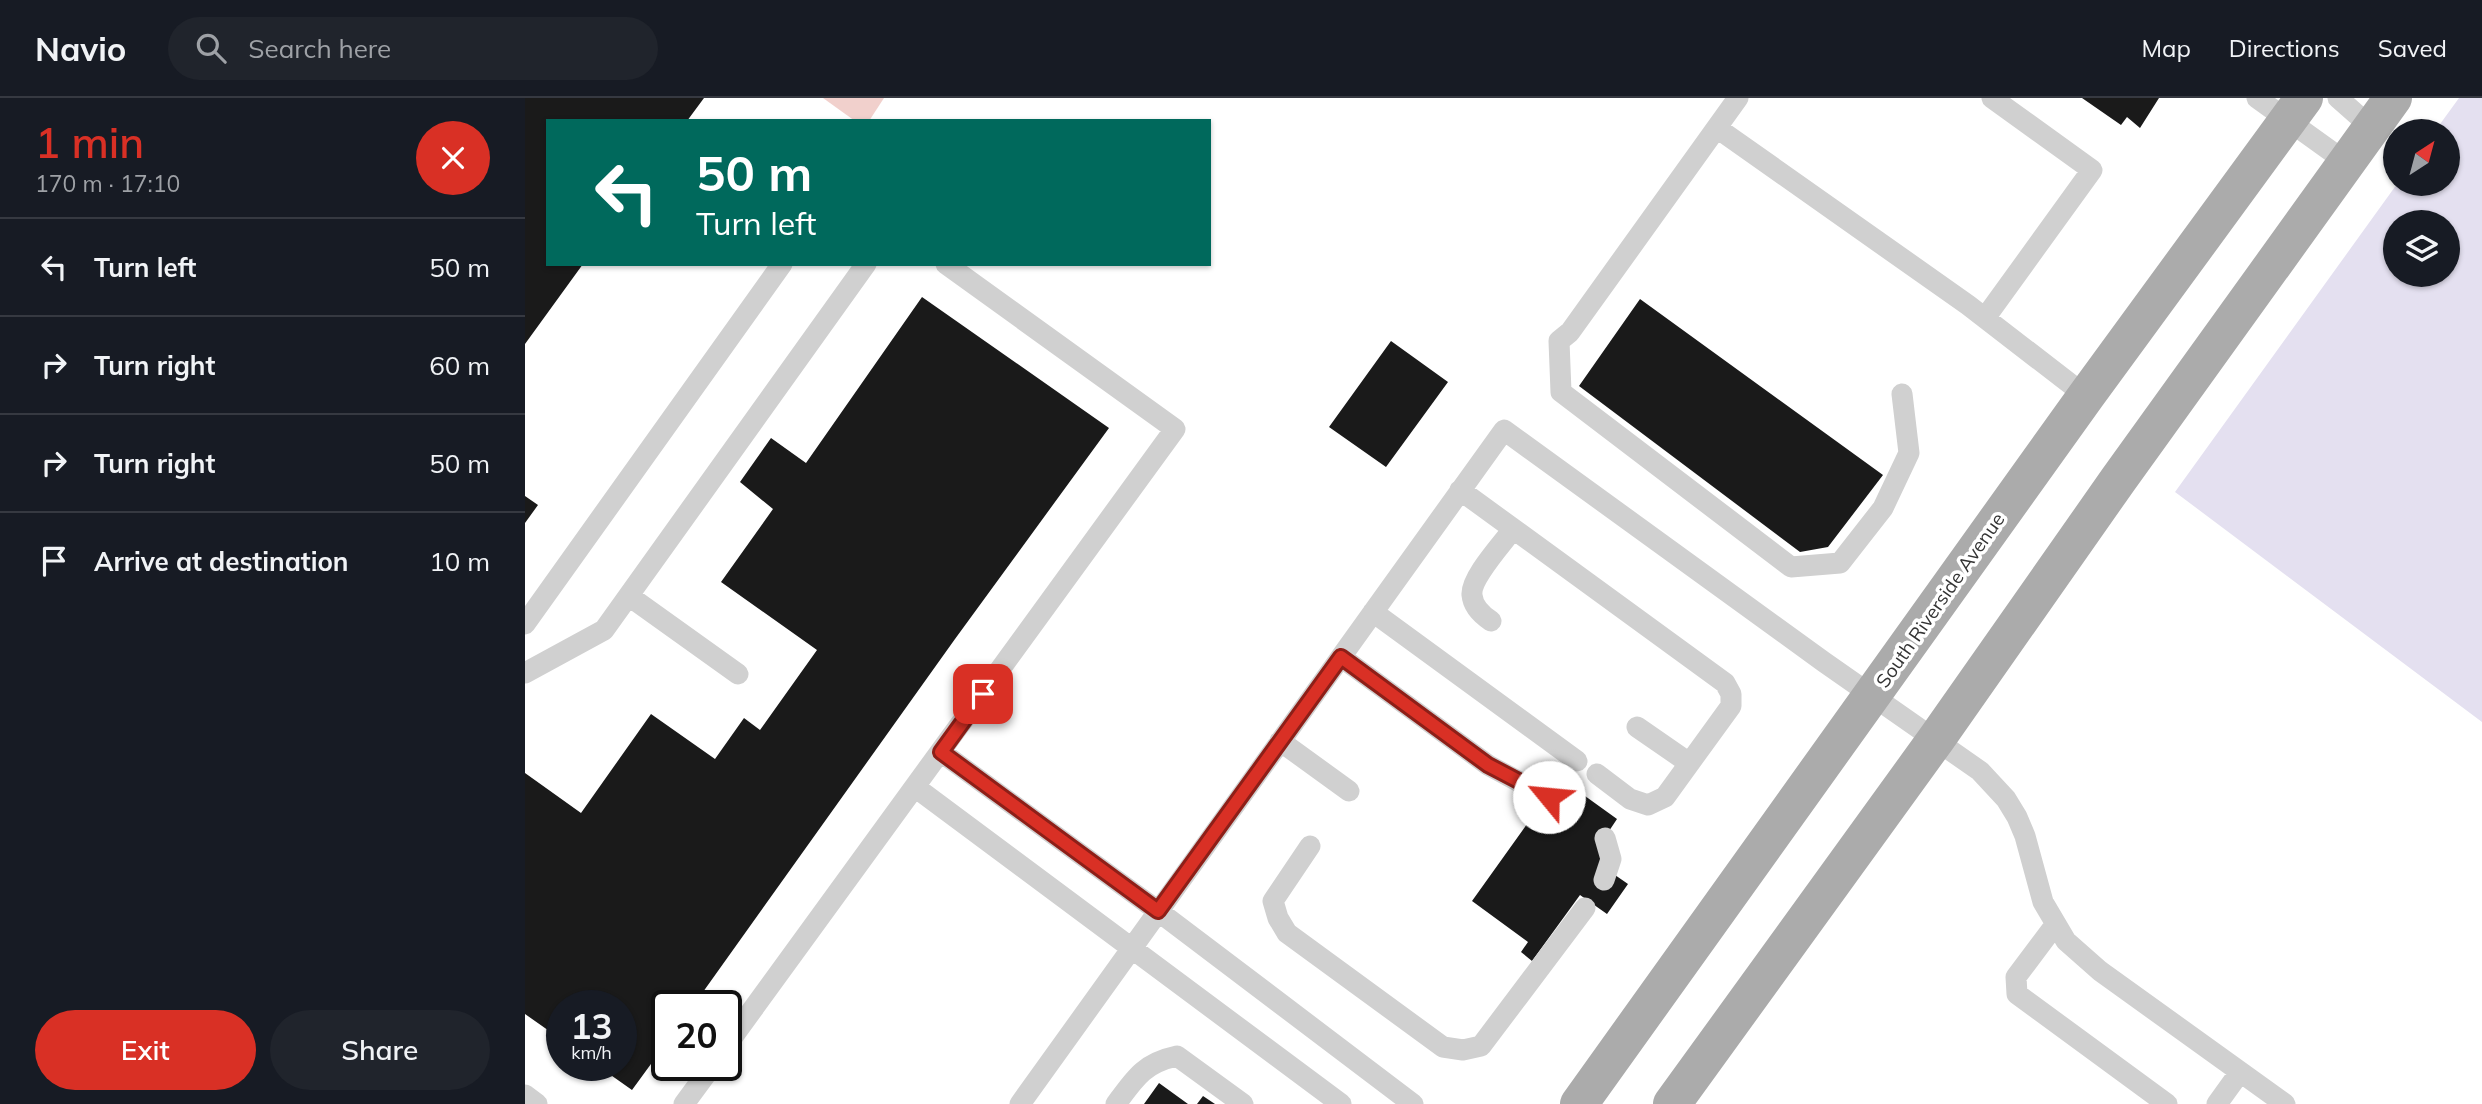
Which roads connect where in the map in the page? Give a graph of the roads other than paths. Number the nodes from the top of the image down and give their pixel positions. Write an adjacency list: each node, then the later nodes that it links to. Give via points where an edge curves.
1 (1738, 98): 7 (lane)
2 (1992, 98): 12 (lane, via 2092,170)
3 (2257, 98): 5 (lane)
4 (2338, 98): 6 (lane)
5 (2296, 109): 8 (lane); 14 (main road, South Riverside Avenue)
6 (2382, 113): 8 (main road)
7 (1717, 128): 12 (lane); 13 (lane, via 1559,341 1561,392 1791,566 1840,563 1883,508 1909,453)
8 (2347, 162): 26 (main road)
9 (781, 266): 20 (lane)
10 (865, 266): 17 (lane)
11 (949, 266): 28 (lane, via 1175,429)
12 (1985, 318): 14 (lane)
13 (1902, 394)
14 (2086, 396): 24 (main road, South Riverside Avenue)
15 (1460, 491): 16 (lane); 18 (lane); 24 (lane, via 1504,430)
16 (1513, 528): 19 (lane, via 1474,582 1471,596 1479,613); 30 (lane, via 1725,682 1731,706)
17 (629, 596): 22 (lane, via 604,630); 23 (lane)
18 (1373, 612): 21 (lane); 29 (lane)
19 (1491, 621)
20 (525, 624)
21 (1341, 657): 27 (lane); 34 (lane, via 1488,765)
22 (525, 673)
23 (738, 674)
24 (1872, 696): 26 (lane); 53 (main road, South Riverside Avenue)
25 (1637, 727): 30 (lane)
26 (1937, 738): 40 (lane, via 1980,771 2006,799 2025,836 2043,902); 54 (main road)
27 (1280, 741): 33 (lane); 39 (lane)
28 (941, 752): 32 (lane); 39 (lane)
29 (1577, 761)
30 (1689, 763): 31 (lane, via 1665,797 1648,804 1630,799)
31 (1598, 774)
32 (915, 787): 41 (lane); 42 (lane)
33 (1349, 792)
34 (1549, 797)
35 (1605, 838): 37 (lane, via 1611,859)
36 (1310, 846): 38 (lane, via 1273,901 1287,933 1443,1048 1463,1051 1481,1046)
37 (1604, 880)
38 (1585, 908)
39 (1158, 911): 41 (lane); 52 (lane)
40 (2055, 925): 43 (lane, via 2083,958); 55 (lane, via 2016,977 2017,994)
41 (1131, 948): 48 (lane); 51 (lane)
42 (742, 1024)
43 (2240, 1072): 56 (lane); 57 (lane)
44 (701, 1081): 47 (lane)
45 (525, 1095): 46 (lane)
46 (537, 1104)
47 (684, 1104)
48 (1020, 1104)
49 (1116, 1104): 50 (lane, via 1137,1075 1157,1060 1177,1056)
50 (1243, 1104)
51 (1341, 1104)
52 (1413, 1104)
53 (1579, 1104)
54 (1672, 1104)
55 (2167, 1104)
56 (2217, 1104)
57 (2285, 1104)

